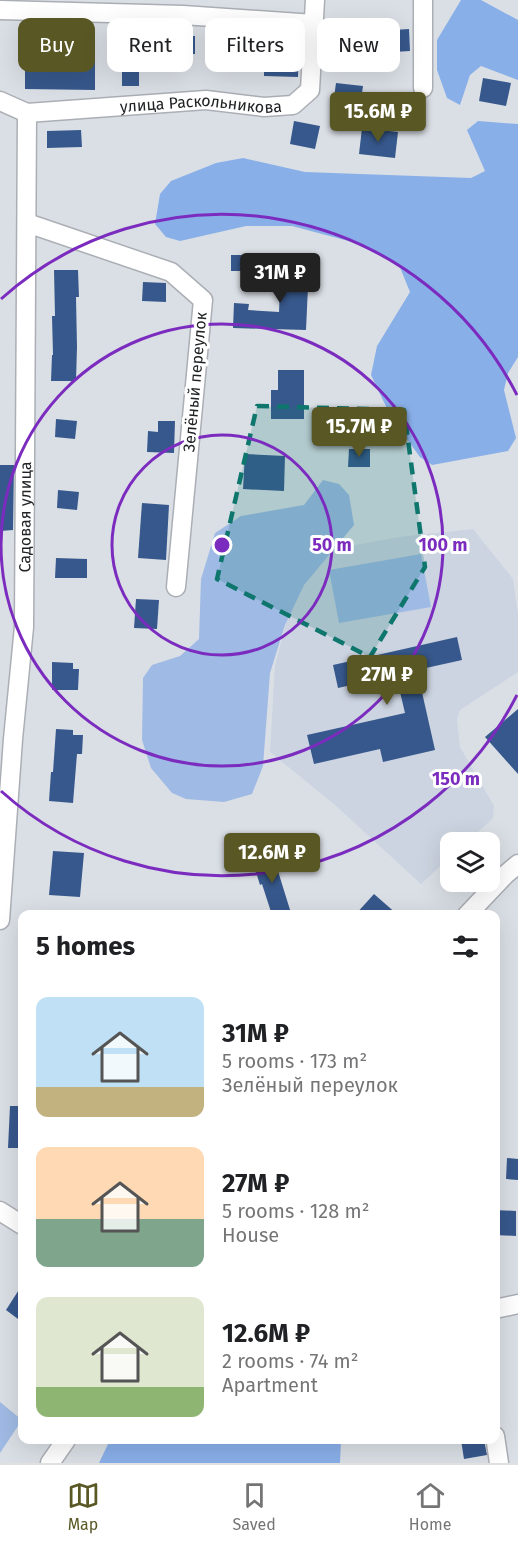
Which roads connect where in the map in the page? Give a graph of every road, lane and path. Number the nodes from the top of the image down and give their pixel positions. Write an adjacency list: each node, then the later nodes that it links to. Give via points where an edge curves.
1 (315, 0): 4 (street, улица Раскольникова)
2 (423, 0): 5 (street)
3 (0, 10): 4 (street, via 183,15)
4 (314, 24): 7 (street, улица Раскольникова, via 310,90 293,105 206,100)
5 (423, 88)
6 (0, 101): 7 (street, улица Раскольникова)
7 (27, 113): 8 (street, Садовая улица)
8 (27, 223): 9 (street, Зелёный переулок, via 171,272 203,300); 10 (street, Садовая улица, via 24,627)
9 (176, 587)
10 (7, 738): 13 (street, Садовая улица)
11 (518, 864): 12 (street)
12 (471, 910)
13 (0, 920)
14 (0, 1211): 15 (street)
15 (18, 1223)
16 (518, 1304): 17 (street)
17 (500, 1308)
18 (63, 1444): 20 (street)
19 (496, 1444): 21 (street)
20 (50, 1463)
21 (499, 1463)

